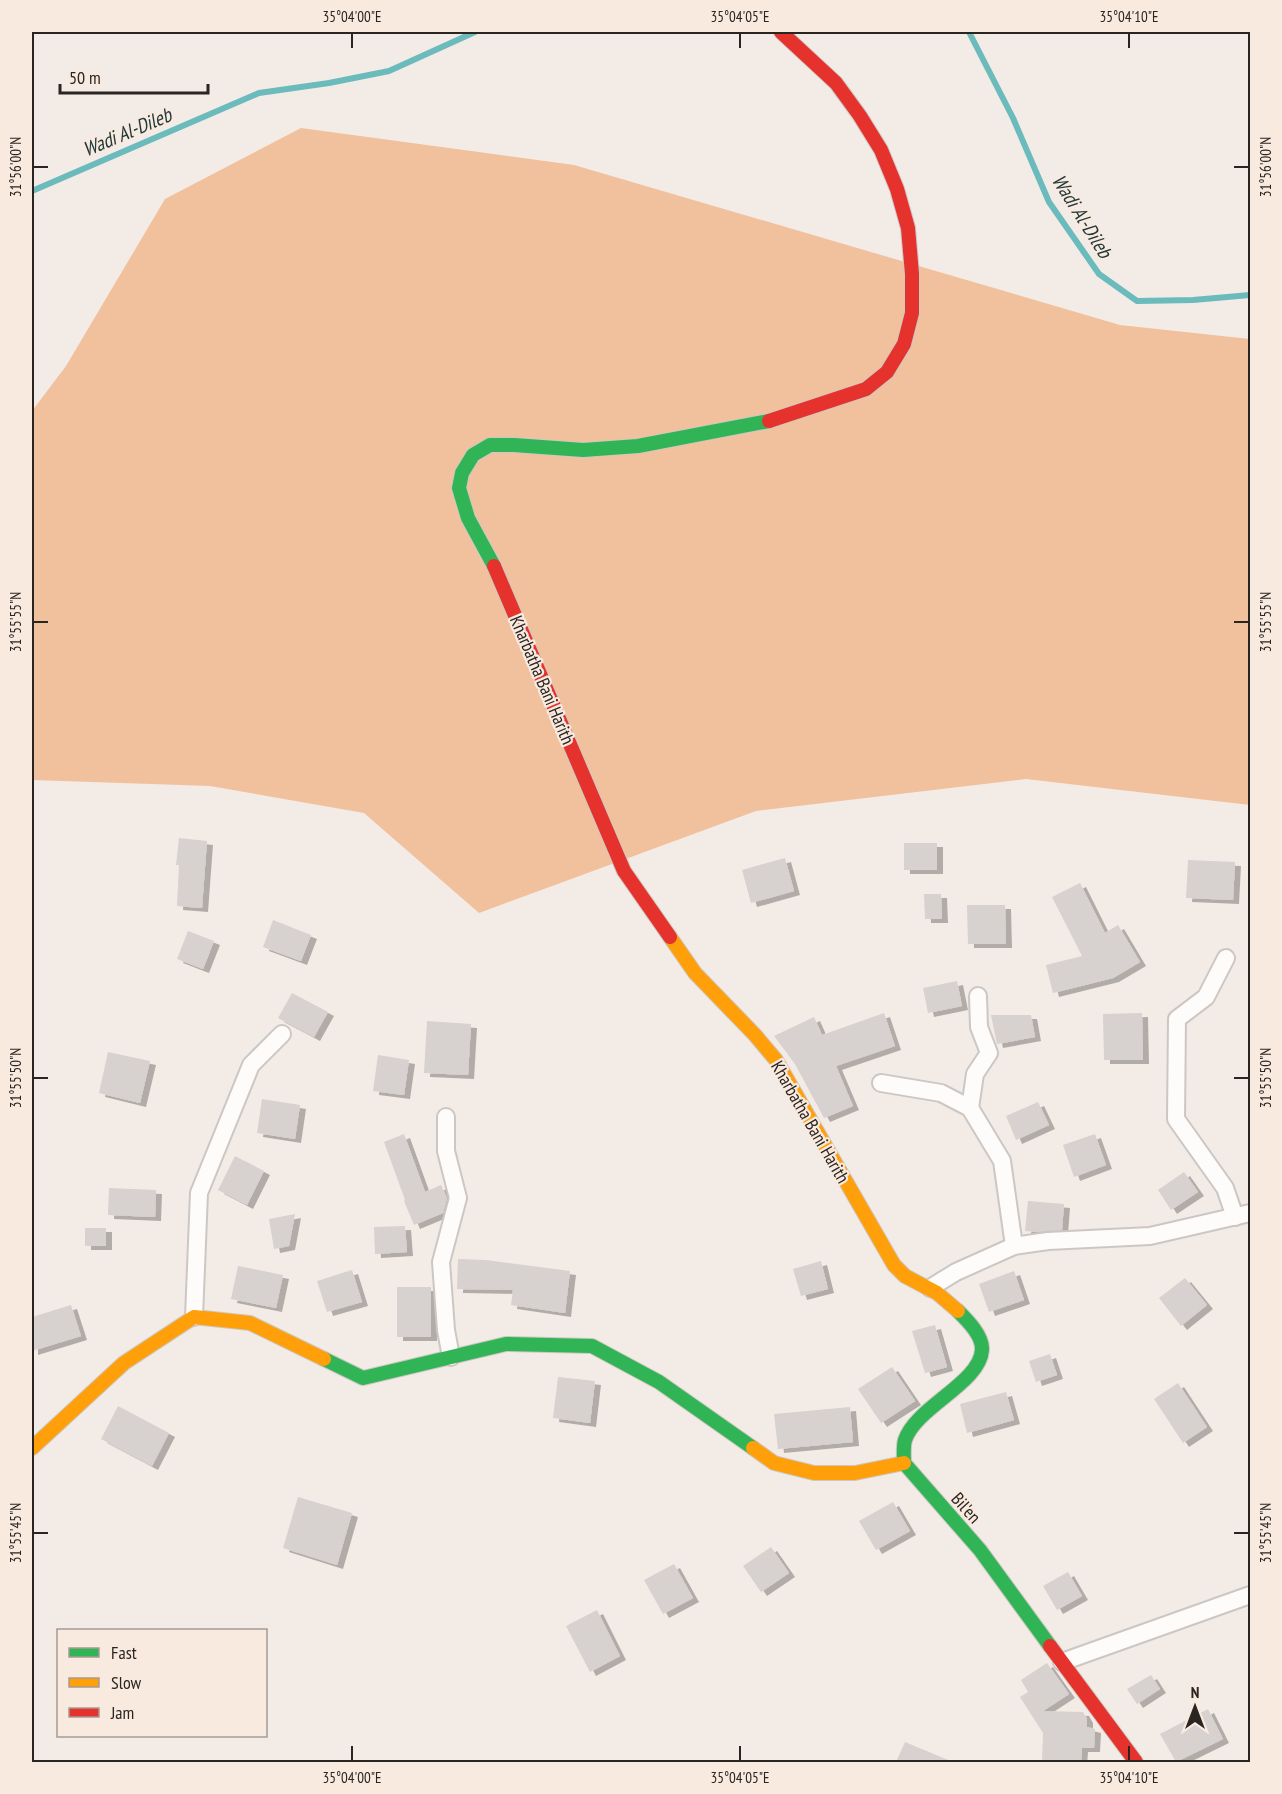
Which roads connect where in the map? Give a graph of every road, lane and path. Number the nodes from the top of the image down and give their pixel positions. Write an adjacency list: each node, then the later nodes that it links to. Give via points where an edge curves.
1 (782, 32): 10 (street, Kharbatha Bani Harith, via 836,83 881,150 897,189 908,228 912,313 904,344 887,372 866,389 776,420 638,446 583,450 490,444 473,455 462,473 459,488 468,518 491,559 624,871 695,973 776,1060 887,1256 899,1272)
2 (1226, 958): 8 (street, via 1206,998 1177,1019 1176,1119)
3 (978, 996): 6 (street, via 979,1027 989,1053 975,1074)
4 (282, 1034): 11 (street, via 251,1065 199,1192)
5 (880, 1083): 6 (street, via 941,1093)
6 (970, 1108): 9 (street, via 1002,1161)
7 (446, 1118): 12 (street, via 446,1151 458,1198 441,1262)
8 (1243, 1215): 9 (street, via 1150,1236)
9 (1014, 1246): 10 (street)
10 (930, 1288): 14 (street, via 971,1325 981,1341 982,1354 974,1371 920,1417 904,1439)
11 (194, 1317): 12 (street, via 250,1323 363,1378); 13 (street, via 124,1363)
12 (451, 1357): 14 (street, via 506,1344 592,1346 659,1382 774,1463 814,1473 855,1473)
13 (32, 1448)
14 (904, 1463): 16 (street, Bil'en, via 980,1550)
15 (1251, 1595): 16 (street)
16 (1062, 1662): 17 (street, Bil'en)
17 (1136, 1762)

